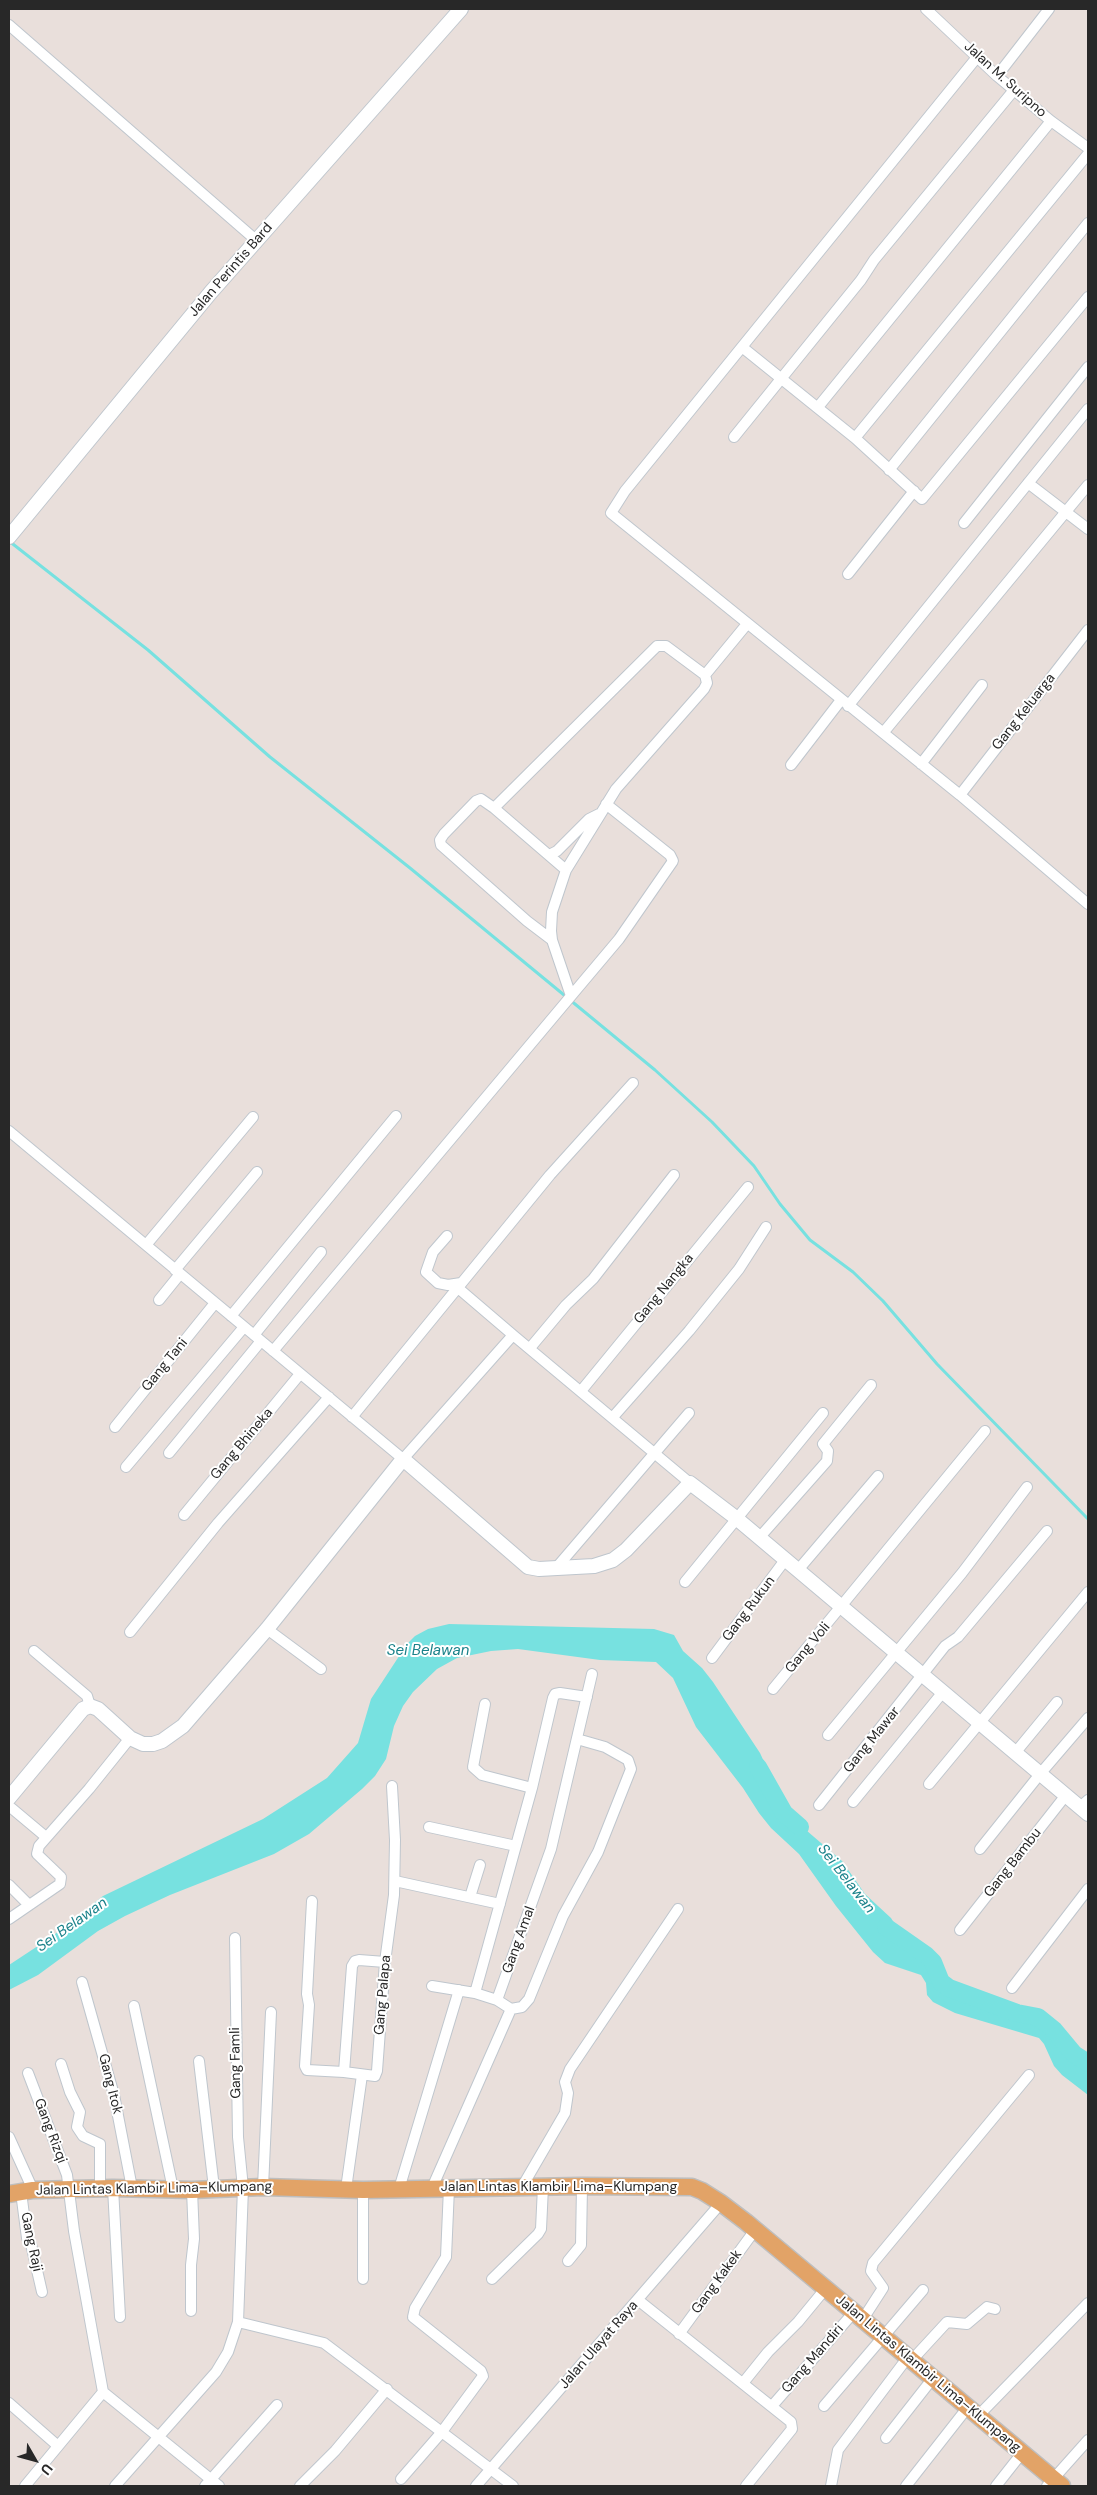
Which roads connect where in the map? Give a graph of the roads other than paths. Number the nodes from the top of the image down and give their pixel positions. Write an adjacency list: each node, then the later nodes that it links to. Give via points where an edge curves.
1 (461, 9): 12 (street, Jalan Perintis Bard)
2 (926, 9): 5 (street, Jalan M. Suripno)
3 (1049, 9): 6 (street)
4 (9, 24): 12 (street)
5 (978, 56): 6 (street, Jalan M. Suripno); 14 (street)
6 (997, 76): 7 (street, Jalan M. Suripno)
7 (1014, 90): 8 (street, Jalan M. Suripno); 16 (street)
8 (1051, 121): 9 (street, Jalan M. Suripno); 17 (street)
9 (1088, 148)
10 (1088, 154): 20 (street)
11 (1088, 223): 21 (street)
12 (257, 241): 28 (street, Jalan Perintis Bard)
13 (1088, 297): 24 (street, via 922,499)
14 (742, 347): 16 (street); 30 (street, via 625,491 611,514)
15 (1088, 366): 26 (street)
16 (782, 378): 17 (street); 19 (street)
17 (818, 406): 20 (street)
18 (1088, 409): 22 (street)
19 (734, 437)
20 (855, 438): 21 (street)
21 (890, 470): 24 (street)
22 (1028, 483): 25 (street); 34 (street)
23 (1088, 485): 25 (street)
24 (914, 491): 29 (street)
25 (1066, 513): 27 (street); 35 (street)
26 (964, 523)
27 (1088, 529)
28 (10, 536)
29 (848, 574)
30 (747, 624): 32 (street); 34 (street)
31 (1088, 630): 38 (street, Gang Keluarga)
32 (705, 675): 39 (street, via 707,683 704,689 634,767); 40 (street, via 666,646 656,646)
33 (982, 685): 36 (street)
34 (845, 703): 35 (street); 37 (street)
35 (883, 733): 36 (street)
36 (921, 764): 38 (street)
37 (791, 765)
38 (960, 795): 44 (street)
39 (606, 804): 41 (street); 46 (street, via 670,855 673,862 619,939)
40 (494, 808): 42 (street); 45 (street, via 481,799 476,801 444,834 440,845)
41 (599, 814): 42 (street); 43 (street)
42 (549, 855): 43 (street)
43 (566, 870): 45 (street, via 552,912)
44 (1088, 904)
45 (552, 940): 46 (street)
46 (570, 997): 67 (street)
47 (633, 1083): 59 (street, via 550,1175)
48 (396, 1116): 62 (street)
49 (253, 1117): 56 (street)
50 (9, 1131): 56 (street)
51 (257, 1172): 58 (street)
52 (674, 1175): 66 (street, via 592,1278)
53 (748, 1187): 70 (street, Gang Nangka)
54 (766, 1227): 75 (street, via 706,1311)
55 (447, 1236): 59 (street, via 433,1252 426,1272 438,1283)
56 (146, 1245): 58 (street)
57 (321, 1252): 65 (street)
58 (178, 1272): 60 (street); 61 (street)
59 (460, 1286): 64 (street); 74 (street)
60 (159, 1300)
61 (215, 1303): 62 (street); 76 (street, Gang Tani)
62 (231, 1316): 63 (street)
63 (244, 1327): 65 (street); 81 (street)
64 (513, 1335): 66 (street); 80 (street)
65 (257, 1338): 67 (street); 78 (street)
66 (530, 1348): 70 (street)
67 (273, 1351): 68 (street)
68 (300, 1374): 71 (street); 85 (street, Gang Bhineka)
69 (871, 1385): 88 (street, via 823,1444 828,1452 827,1461)
70 (581, 1391): 75 (street)
71 (329, 1397): 74 (street); 96 (street, via 218,1523)
72 (689, 1413): 79 (street)
73 (823, 1413): 86 (street)
74 (352, 1417): 80 (street)
75 (613, 1417): 79 (street)
76 (115, 1427)
77 (984, 1431): 94 (street, Gang Voli)
78 (169, 1453)
79 (656, 1453): 83 (street); 90 (street)
80 (403, 1460): 90 (street, via 528,1567); 95 (street)
81 (126, 1467)
82 (878, 1476): 91 (street)
83 (690, 1483): 86 (street); 90 (street, via 613,1560 594,1566)
84 (1027, 1487): 98 (street)
85 (184, 1515)
86 (736, 1518): 88 (street); 92 (street)
87 (1047, 1532): 102 (street, Gang Mawar)
88 (760, 1538): 89 (street)
89 (786, 1560): 91 (street); 99 (street, Gang Rukun)
90 (557, 1568)
91 (798, 1570): 94 (street)
92 (685, 1582)
93 (1088, 1592): 110 (street)
94 (842, 1607): 98 (street); 103 (street, Gang Voli)
95 (267, 1629): 100 (street); 112 (street, via 171,1736 153,1744 143,1744)
96 (130, 1632)
97 (34, 1651): 108 (street, via 87,1696)
98 (895, 1652): 102 (street); 111 (street)
99 (712, 1658)
100 (321, 1669)
101 (592, 1674): 105 (street, Gang Amal)
102 (922, 1675): 104 (street); 122 (street, Gang Mawar)
103 (773, 1689)
104 (943, 1692): 110 (street); 121 (street)
105 (587, 1697): 113 (street, Gang Amal); 118 (street, via 560,1693 553,1696)
106 (1057, 1702): 114 (street)
107 (485, 1704): 118 (street, via 473,1767 482,1775)
108 (90, 1706): 112 (street, via 98,1709); 120 (street, via 78,1714)
109 (1088, 1718): 115 (street)
110 (980, 1724): 114 (street); 116 (street)
111 (828, 1735)
112 (130, 1738): 126 (street)
113 (577, 1739): 147 (street, Gang Amal, via 551,1849); 149 (street, via 605,1747 628,1760 631,1769 598,1852 563,1916 529,2000 522,2008)
114 (1015, 1753): 115 (street)
115 (1040, 1774): 119 (street); 128 (street)
116 (929, 1784)
117 (392, 1786): 130 (street, Gang Palapa)
118 (532, 1788): 127 (street)
119 (1066, 1795): 124 (street); 139 (street, Gang Bambu)
120 (9, 1798)
121 (853, 1802)
122 (819, 1805)
123 (9, 1806): 126 (street)
124 (1086, 1807)
125 (429, 1827): 127 (street)
126 (46, 1837): 136 (street, via 37,1854 61,1880 60,1884)
127 (516, 1846): 135 (street)
128 (980, 1850)
129 (480, 1865): 133 (street)
130 (395, 1881): 133 (street); 141 (street, Gang Palapa)
131 (9, 1885): 136 (street)
132 (1088, 1889): 144 (street)
133 (470, 1898): 135 (street)
134 (312, 1901): 153 (street, via 305,2066 311,2071)
135 (500, 1904): 146 (street)
136 (29, 1905): 138 (street)
137 (678, 1909): 160 (street, via 570,2069 565,2082 568,2093 565,2113)
138 (9, 1919)
139 (960, 1930)
140 (235, 1938): 165 (street, Gang Famli, via 238,2137)
141 (385, 1962): 153 (street, via 359,1960 352,1966); 155 (street, Gang Palapa, via 377,2071 375,2076)
142 (82, 1982): 163 (street, Gang Itok, via 114,2096)
143 (432, 1986): 145 (street)
144 (1012, 1988)
145 (459, 1990): 146 (street); 171 (street)
146 (475, 1993): 147 (street)
147 (497, 2000): 149 (street)
148 (134, 2006): 169 (street)
149 (511, 2009): 166 (street)
150 (272, 2012): 159 (street)
151 (199, 2061): 164 (street)
152 (61, 2064): 162 (street, via 80,2112 77,2128 83,2136 100,2144)
153 (344, 2072): 155 (street)
154 (28, 2073): 168 (street, Gang Rizqi, via 67,2175)
155 (362, 2075): 170 (street)
156 (1029, 2075): 187 (street, Gang Mandiri, via 873,2262 870,2271 882,2288)
157 (9, 2137): 174 (street, Gang Raji)
158 (582, 2186): 161 (main road, Jalan Lintas Klambir Lima–Klumpang); 175 (main road, Jalan Lintas Klambir Lima–Klumpang, via 692,2187); 177 (street, via 581,2245)
159 (263, 2187): 165 (main road, Jalan Lintas Klambir Lima–Klumpang); 170 (main road, Jalan Lintas Klambir Lima–Klumpang)
160 (522, 2187): 161 (main road, Jalan Lintas Klambir Lima–Klumpang); 167 (main road, Jalan Lintas Klambir Lima–Klumpang)
161 (543, 2187): 179 (street, via 541,2229)
162 (107, 2188): 163 (main road, Jalan Lintas Klambir Lima–Klumpang); 168 (main road, Jalan Lintas Klambir Lima–Klumpang); 188 (street)
163 (132, 2188): 169 (main road, Jalan Lintas Klambir Lima–Klumpang)
164 (214, 2188): 165 (main road, Jalan Lintas Klambir Lima–Klumpang); 172 (main road, Jalan Lintas Klambir Lima–Klumpang)
165 (243, 2188): 189 (street, Gang Famli)
166 (432, 2188): 167 (main road, Jalan Lintas Klambir Lima–Klumpang); 171 (main road, Jalan Lintas Klambir Lima–Klumpang)
167 (450, 2188): 202 (street, via 446,2257 415,2308 413,2317 483,2376)
168 (69, 2189): 174 (main road, Jalan Lintas Klambir Lima–Klumpang); 196 (street, Gang Rizqi)
169 (174, 2189): 172 (main road, Jalan Lintas Klambir Lima–Klumpang)
170 (346, 2189): 173 (main road, Jalan Lintas Klambir Lima–Klumpang)
171 (399, 2189): 173 (main road, Jalan Lintas Klambir Lima–Klumpang)
172 (192, 2190): 186 (street)
173 (363, 2190): 178 (street)
174 (21, 2192): 182 (street, Gang Raji, via 26,2235)
175 (721, 2203): 176 (main road, Jalan Lintas Klambir Lima–Klumpang); 183 (street, Jalan Ulayat Raya)
176 (755, 2230): 180 (main road, Jalan Lintas Klambir Lima–Klumpang); 190 (street, Gang Kakek)
177 (568, 2262)
178 (363, 2279)
179 (492, 2279)
180 (826, 2288): 187 (main road, Jalan Lintas Klambir Lima–Klumpang); 194 (street)
181 (923, 2290): 191 (street)
182 (42, 2292)
183 (638, 2300): 190 (street); 208 (street, Jalan Ulayat Raya)
184 (1088, 2302): 201 (street)
185 (995, 2309): 192 (street, via 986,2307 967,2324 947,2322)
186 (191, 2311)
187 (859, 2315): 191 (main road, Jalan Lintas Klambir Lima–Klumpang); 199 (street, Gang Mandiri)
188 (120, 2317)
189 (238, 2322): 195 (street, via 324,2343); 203 (street, Gang Famli, via 228,2352 216,2372)
190 (679, 2334): 194 (street)
191 (884, 2336): 192 (main road, Jalan Lintas Klambir Lima–Klumpang); 200 (street)
192 (910, 2358): 193 (main road, Jalan Lintas Klambir Lima–Klumpang); 218 (street, via 838,2450)
193 (933, 2378): 201 (main road, Jalan Lintas Klambir Lima–Klumpang); 204 (street)
194 (743, 2383): 199 (street)
195 (387, 2389): 202 (street); 214 (street, via 335,2451)
196 (103, 2392): 203 (street); 206 (street)
197 (9, 2403): 206 (street)
198 (277, 2405): 210 (street)
199 (772, 2406): 217 (street, via 791,2422 792,2429)
200 (824, 2406)
201 (973, 2412): 207 (main road, Jalan Lintas Klambir Lima–Klumpang); 219 (street)
202 (441, 2433): 208 (street); 209 (street)
203 (157, 2437): 210 (street); 213 (street, Gang Famli)
204 (886, 2438)
205 (1088, 2440): 211 (street)
206 (58, 2446): 212 (street)
207 (1022, 2453): 211 (main road, Jalan Lintas Klambir Lima–Klumpang); 220 (street)
208 (492, 2468): 215 (street, Jalan Ulayat Raya); 216 (street)
209 (401, 2479)
210 (212, 2484)
211 (1054, 2484)
212 (25, 2486)
213 (115, 2486)
214 (300, 2486)
215 (476, 2486)
216 (513, 2486)
217 (746, 2486)
218 (831, 2486)
219 (906, 2486)
220 (996, 2486)

